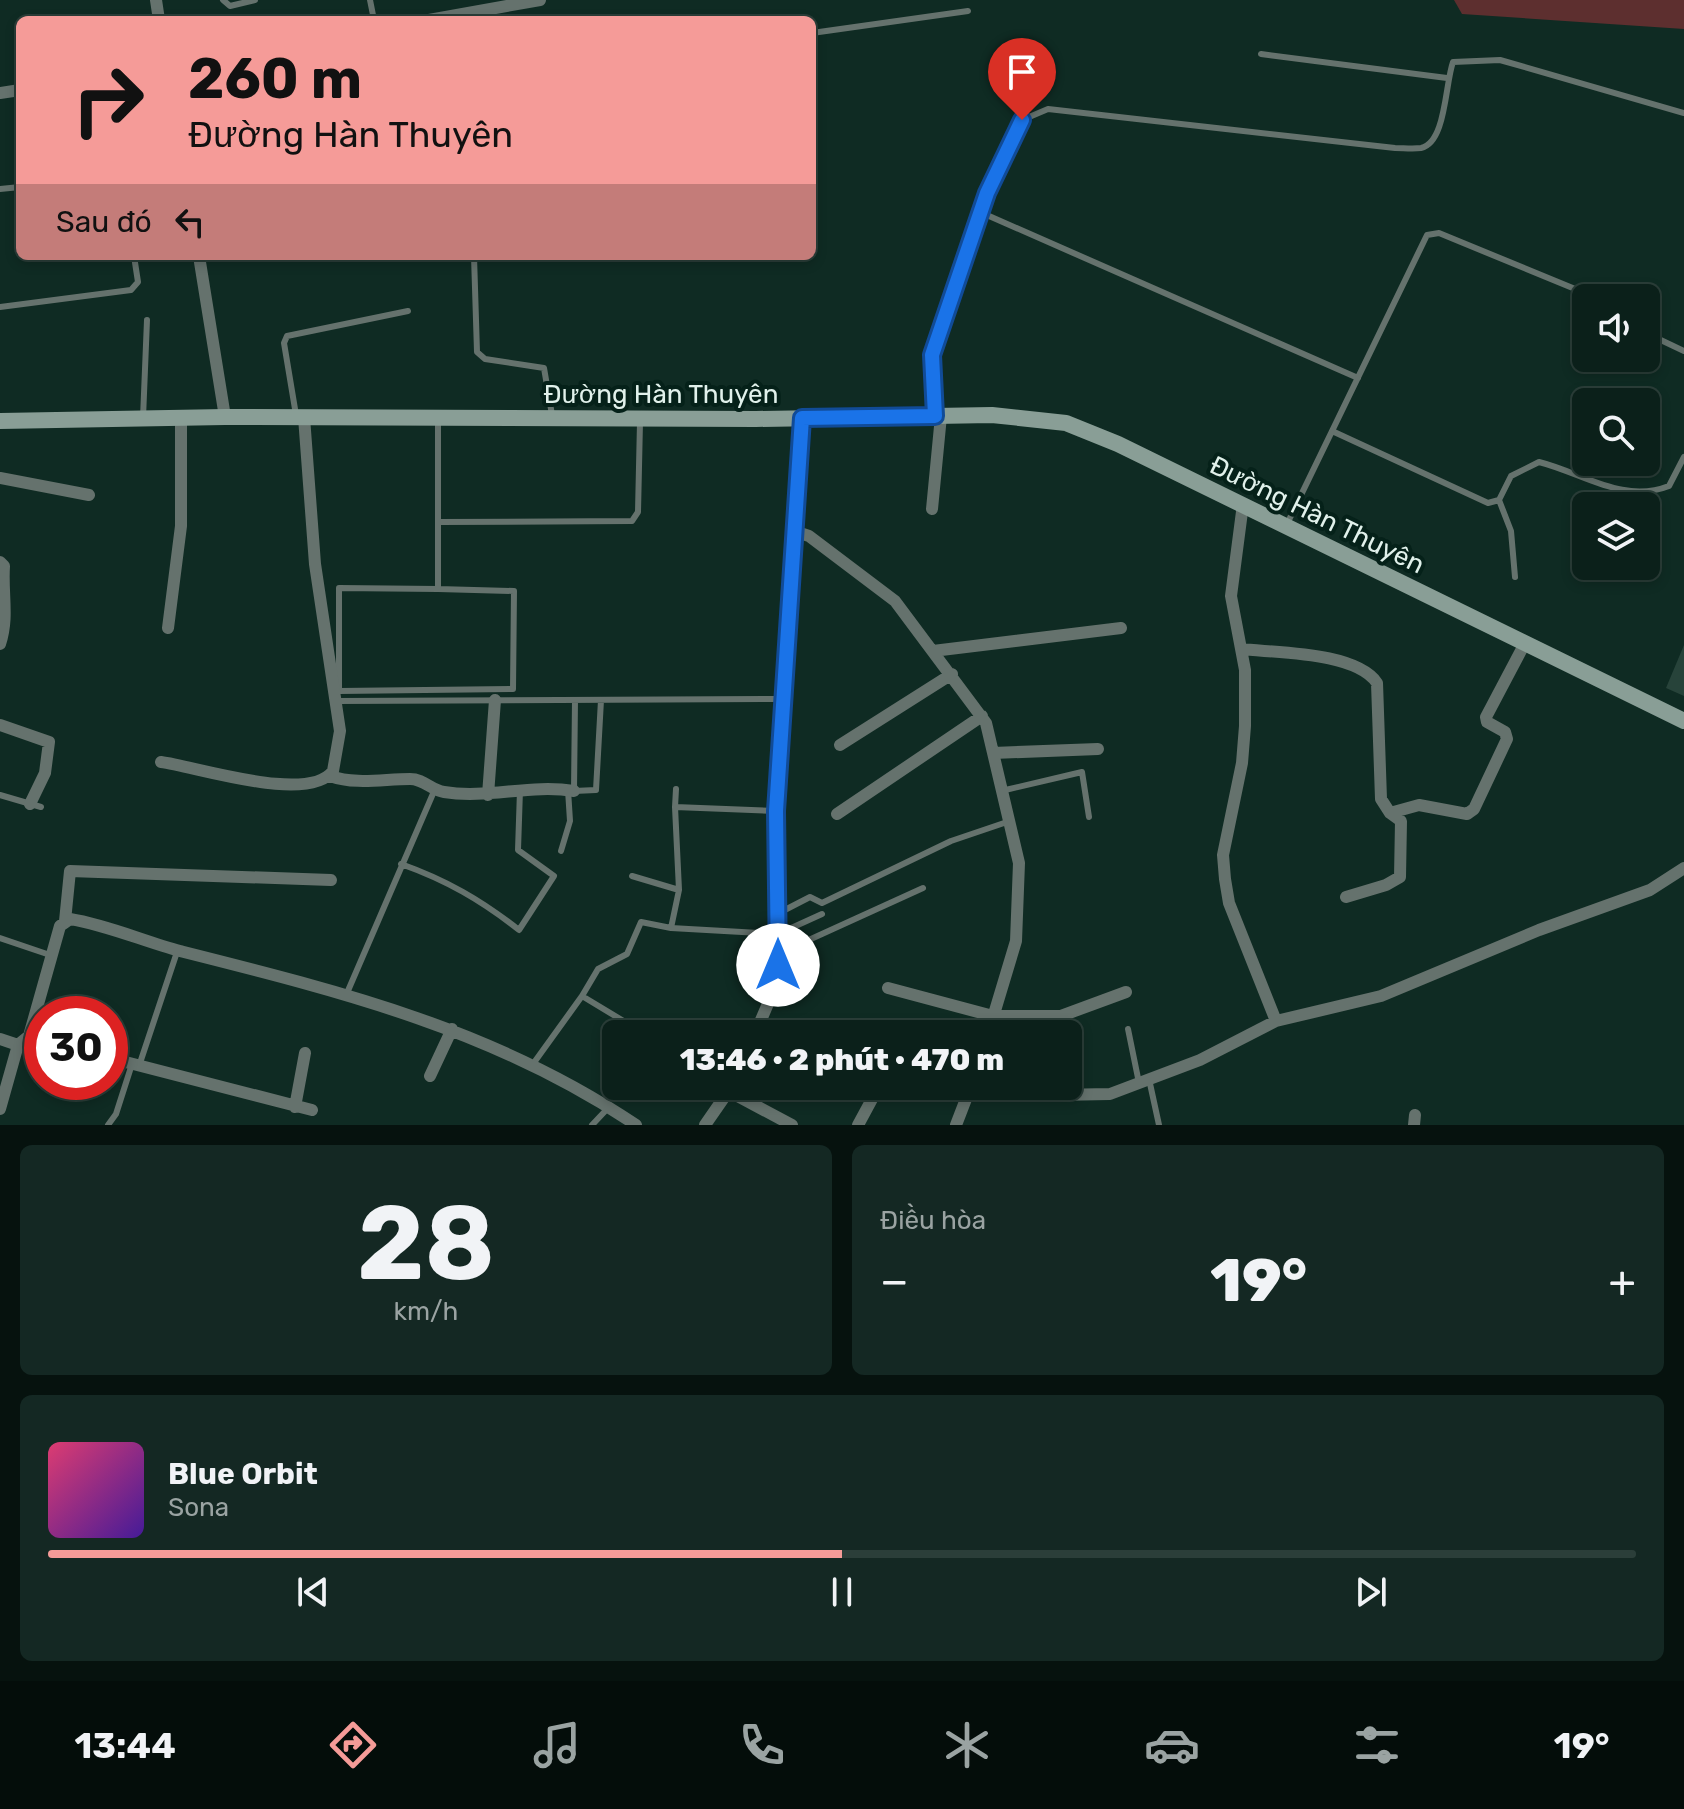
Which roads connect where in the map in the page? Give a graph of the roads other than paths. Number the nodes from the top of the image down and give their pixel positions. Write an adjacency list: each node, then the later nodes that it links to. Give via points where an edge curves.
1 (223, 0): 2 (lane, via 230,6)
2 (255, 0)
3 (534, 2): 5 (street)
4 (968, 11): 6 (lane)
5 (452, 16)
6 (816, 32)
7 (1261, 54): 8 (lane)
8 (1447, 78): 9 (lane, via 1453,62 1500,60); 10 (lane, via 1439,131 1422,148 1048,109 1022,120)
9 (1684, 113)
10 (980, 212): 20 (lane); 21 (lane, via 932,355)
11 (135, 260): 15 (lane, via 138,282 131,290)
12 (200, 260): 23 (street)
13 (474, 260): 27 (lane, via 477,352 485,359 544,368)
14 (1572, 288): 20 (lane, via 1439,233 1427,235)
15 (0, 307)
16 (408, 311): 24 (lane, via 287,336 284,343)
17 (147, 320): 25 (lane)
18 (1660, 340): 19 (lane)
19 (1684, 351)
20 (1358, 378): 31 (lane)
21 (938, 416): 28 (street, Đường Hàn Thuyên); 36 (street, Đường Hàn Thuyên, via 1026,416 1066,423); 37 (street)
22 (181, 417): 23 (street, Đường Hàn Thuyên); 25 (street, Đường Hàn Thuyên); 44 (street, via 181,526)
23 (225, 417): 24 (street, Đường Hàn Thuyên)
24 (300, 417): 26 (street, Đường Hàn Thuyên); 55 (street)
25 (143, 418): 30 (street, Đường Hàn Thuyên)
26 (438, 418): 27 (street, Đường Hàn Thuyên); 38 (lane)
27 (552, 418): 29 (street, Đường Hàn Thuyên)
28 (802, 418): 29 (street, Đường Hàn Thuyên); 40 (street)
29 (640, 419): 38 (lane, via 635,520)
30 (0, 421)
31 (1332, 431): 35 (lane, via 1488,503); 39 (lane)
32 (1684, 457): 35 (lane, via 1669,486 1650,494 1627,493 1539,462 1511,476)
33 (0, 478): 34 (street)
34 (89, 495)
35 (1499, 500): 42 (lane, via 1511,531)
36 (1243, 504): 39 (street, Đường Hàn Thuyên); 48 (street, via 1231,596)
37 (932, 509)
38 (439, 522): 43 (lane)
39 (1286, 526): 47 (street, Đường Hàn Thuyên)
40 (794, 531): 49 (street, via 809,536 895,601); 51 (street)
41 (0, 562): 46 (street, via 8,613)
42 (1515, 577)
43 (438, 589): 43 (lane, via 339,588 339,691 513,689 514,591)
44 (168, 628)
45 (1121, 628): 49 (street)
46 (0, 644)
47 (1524, 645): 57 (street, Đường Hàn Thuyên); 74 (street, via 1486,717 1507,739 1474,809 1467,814 1419,805)
48 (1241, 649): 74 (street, via 1336,660 1370,672 1377,683 1381,799); 104 (street, via 1245,726 1223,855 1225,879 1229,903)
49 (933, 651): 50 (street)
50 (952, 674): 56 (street); 59 (street)
51 (783, 699): 54 (lane); 73 (street)
52 (495, 700): 53 (lane); 55 (lane); 70 (street)
53 (575, 700): 54 (lane); 67 (lane)
54 (601, 700): 67 (lane, via 596,790)
55 (336, 701): 63 (street, via 339,745)
56 (982, 716): 61 (street); 75 (street)
57 (1684, 721)
58 (0, 725): 71 (street, via 49,742)
59 (840, 745)
60 (1098, 749): 61 (street)
61 (993, 753): 68 (street)
62 (161, 762): 63 (street, via 283,786)
63 (330, 776): 64 (street, via 413,778)
64 (435, 789): 70 (street); 79 (lane)
65 (676, 789): 72 (lane)
66 (521, 790): 67 (street); 70 (street); 79 (lane, via 518,850 554,876 519,930 481,899)
67 (571, 790): 78 (lane, via 570,821)
68 (1001, 791): 76 (lane, via 1082,772); 77 (street)
69 (0, 795): 71 (lane)
70 (488, 795)
71 (36, 805)
72 (675, 807): 73 (lane); 84 (lane)
73 (776, 811): 86 (street)
74 (1390, 813): 85 (street, via 1401,821 1400,877)
75 (837, 814)
76 (1089, 817)
77 (1010, 821): 86 (lane, via 951,841 822,903 810,897); 100 (street, via 1019,863 1016,941)
78 (561, 851)
79 (401, 864): 97 (lane)
80 (1684, 868): 104 (street, via 1650,890 1381,996)
81 (632, 876): 84 (lane)
82 (331, 880): 88 (street, via 70,871)
83 (923, 888): 93 (lane)
84 (679, 890): 89 (lane)
85 (1346, 897)
86 (777, 914): 90 (street)
87 (822, 914): 90 (lane)
88 (65, 921): 92 (street); 94 (street)
89 (671, 928): 90 (lane); 99 (lane, via 641,922 627,954 598,969)
90 (778, 934): 93 (street)
91 (0, 938): 94 (lane)
92 (178, 950): 97 (street); 113 (lane)
93 (778, 954): 102 (street, via 773,992)
94 (50, 955): 98 (street)
95 (888, 988): 100 (street)
96 (1126, 992): 100 (street, via 1061,1016)
97 (347, 993): 105 (street)
98 (42, 996)
99 (582, 996): 101 (lane); 112 (lane)
100 (993, 1016): 103 (street)
101 (622, 1020)
102 (761, 1020)
103 (992, 1020)
104 (1276, 1021): 115 (street, via 1200,1060)
105 (452, 1029): 112 (street); 114 (street)
106 (1128, 1029): 115 (lane)
107 (0, 1039): 109 (street)
108 (24, 1042): 109 (street)
109 (18, 1045): 123 (street)
110 (305, 1053): 121 (street)
111 (128, 1063): 113 (street)
112 (533, 1064): 122 (street)
113 (135, 1065): 121 (street); 125 (lane)
114 (430, 1076)
115 (1144, 1081): 116 (street, via 1110,1094); 132 (lane)
116 (1082, 1095)
117 (723, 1100): 128 (street)
118 (751, 1100): 129 (street)
119 (872, 1100): 130 (street)
120 (966, 1100): 131 (street)
121 (295, 1107): 124 (street)
122 (609, 1107): 126 (lane); 127 (street)
123 (0, 1109)
124 (312, 1110)
125 (108, 1125)
126 (592, 1125)
127 (636, 1125)
128 (705, 1125)
129 (792, 1125)
130 (858, 1125)
131 (956, 1125)
132 (1159, 1125)

